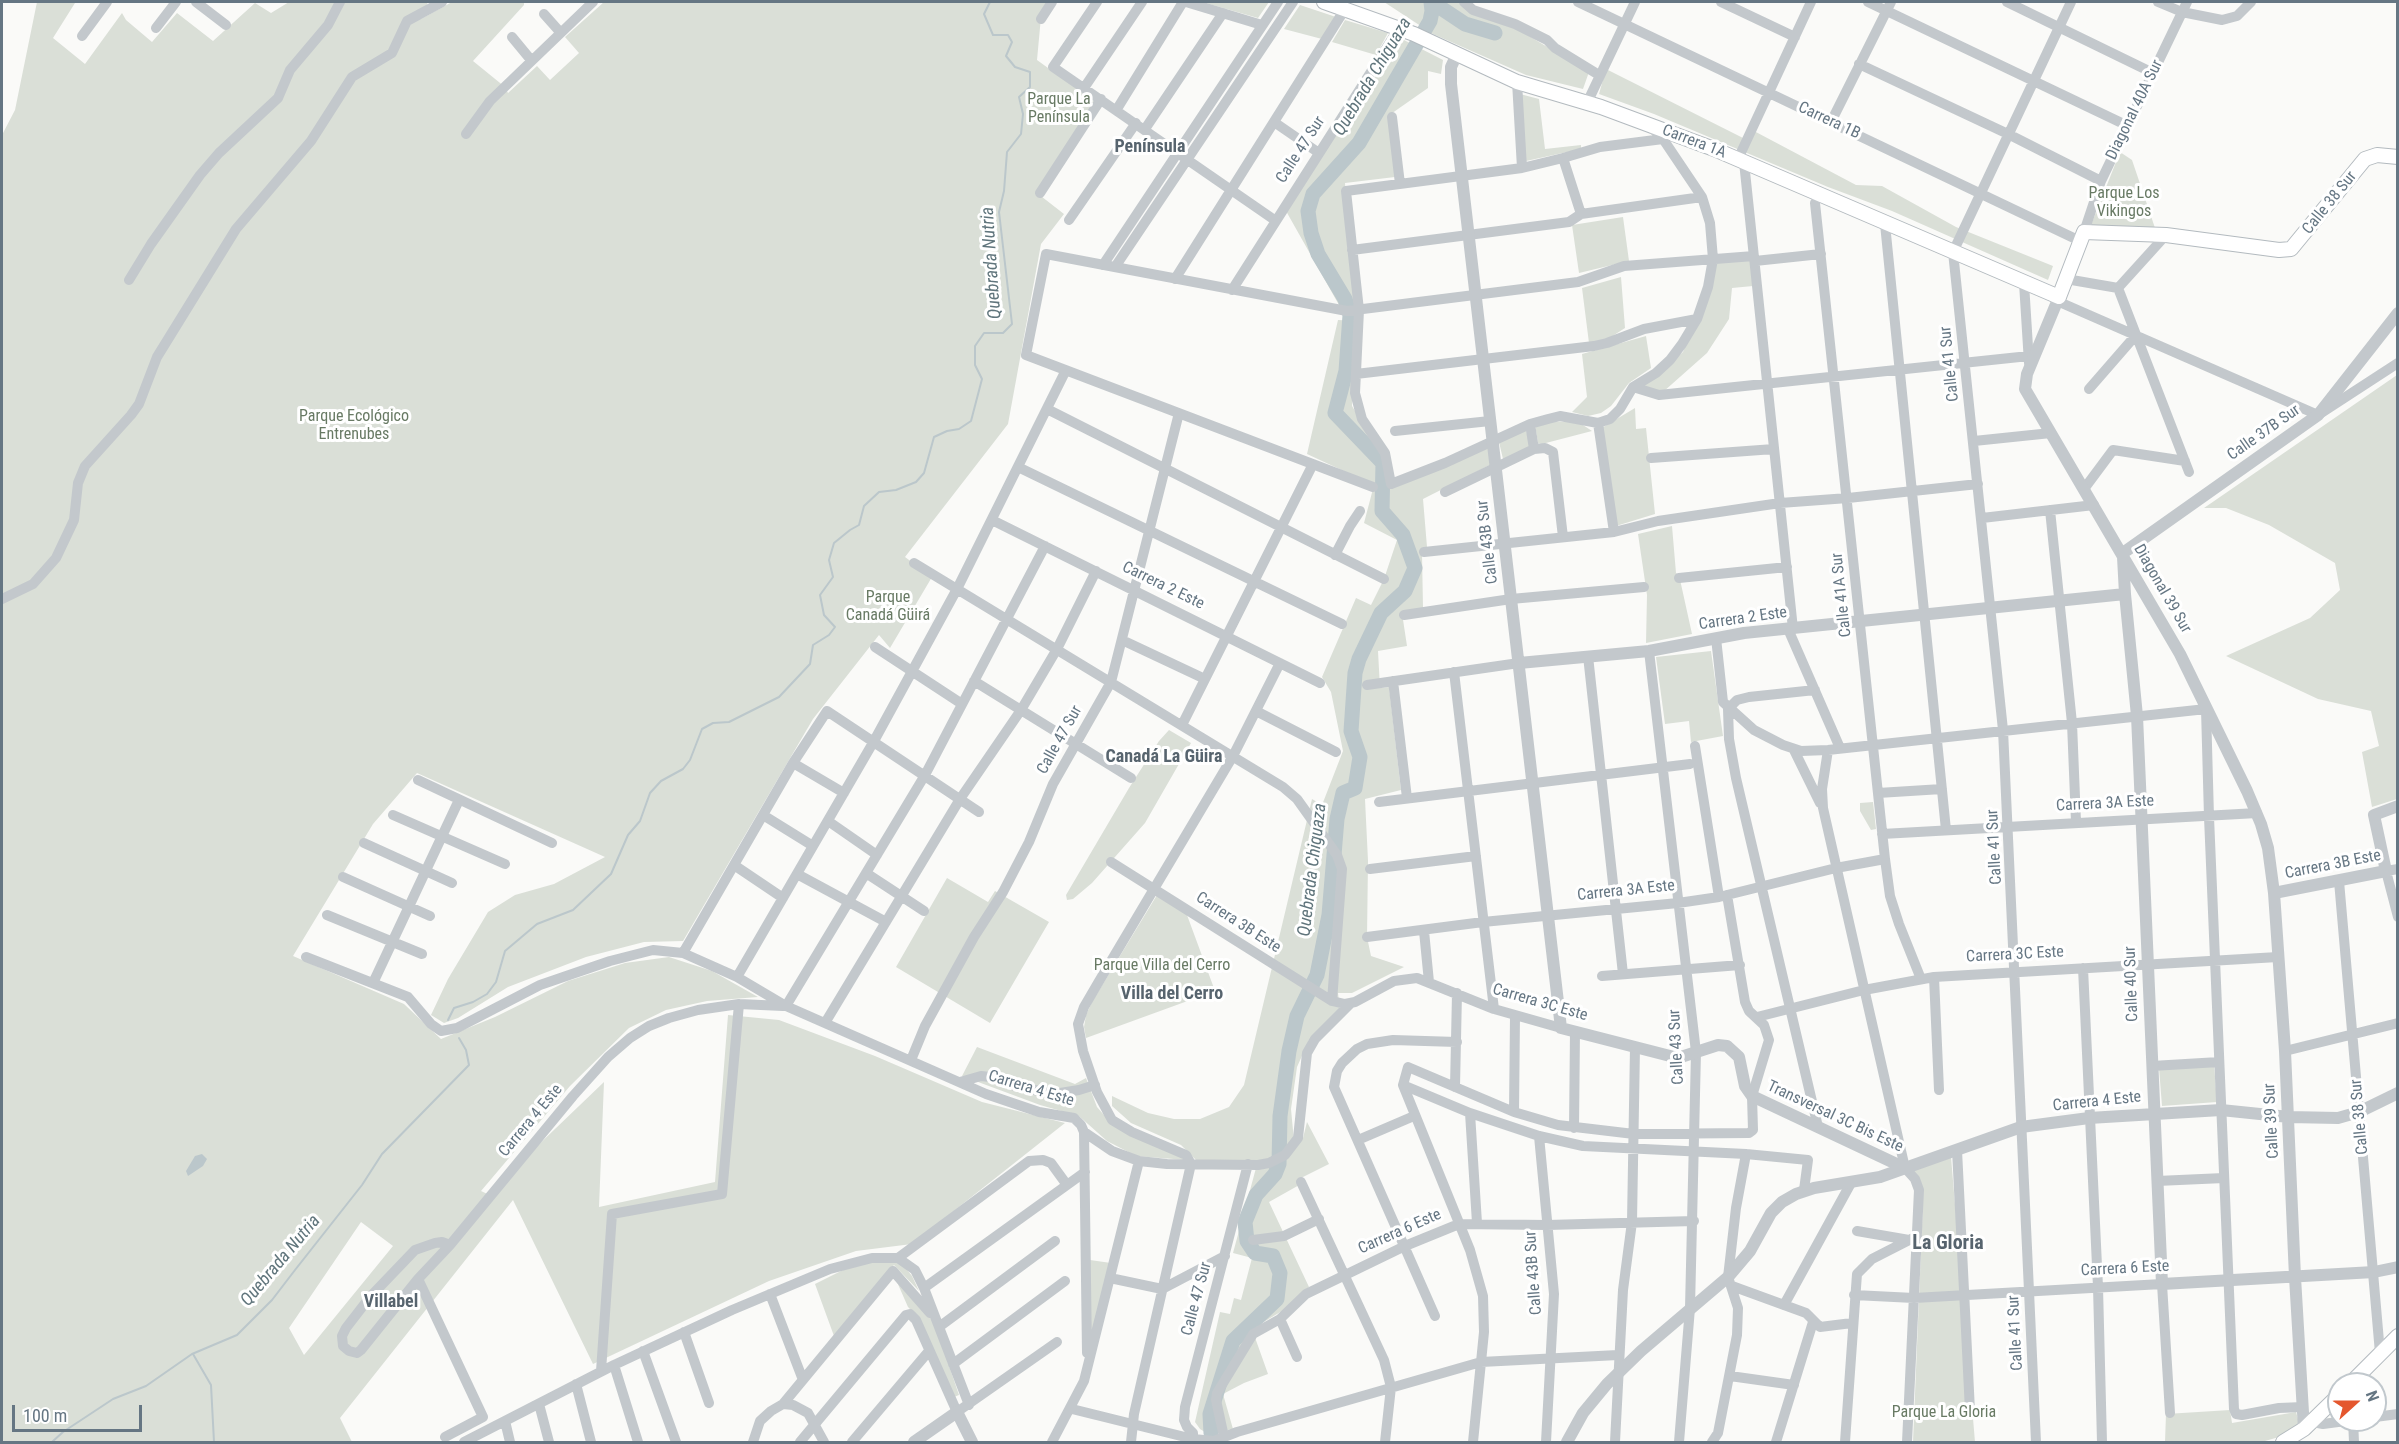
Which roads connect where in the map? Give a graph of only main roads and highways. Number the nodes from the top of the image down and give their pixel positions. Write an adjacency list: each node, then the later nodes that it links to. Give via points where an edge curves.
1 (1324, 2): 5 (main road, Carrera 1A, via 1414,34 1517,82 1587,103 1741,160)
2 (2397, 157): 4 (main road, Calle 38 Sur, via 2372,156 2362,163 2297,244)
3 (2082, 236): 4 (main road, Carrera 1B, via 2166,235); 5 (main road, Diagonal 40A Sur)
4 (2287, 250)
5 (2058, 299)
6 (2397, 1336): 7 (main road)
7 (2362, 1372)
8 (2327, 1407): 9 (main road)
9 (2289, 1441)

